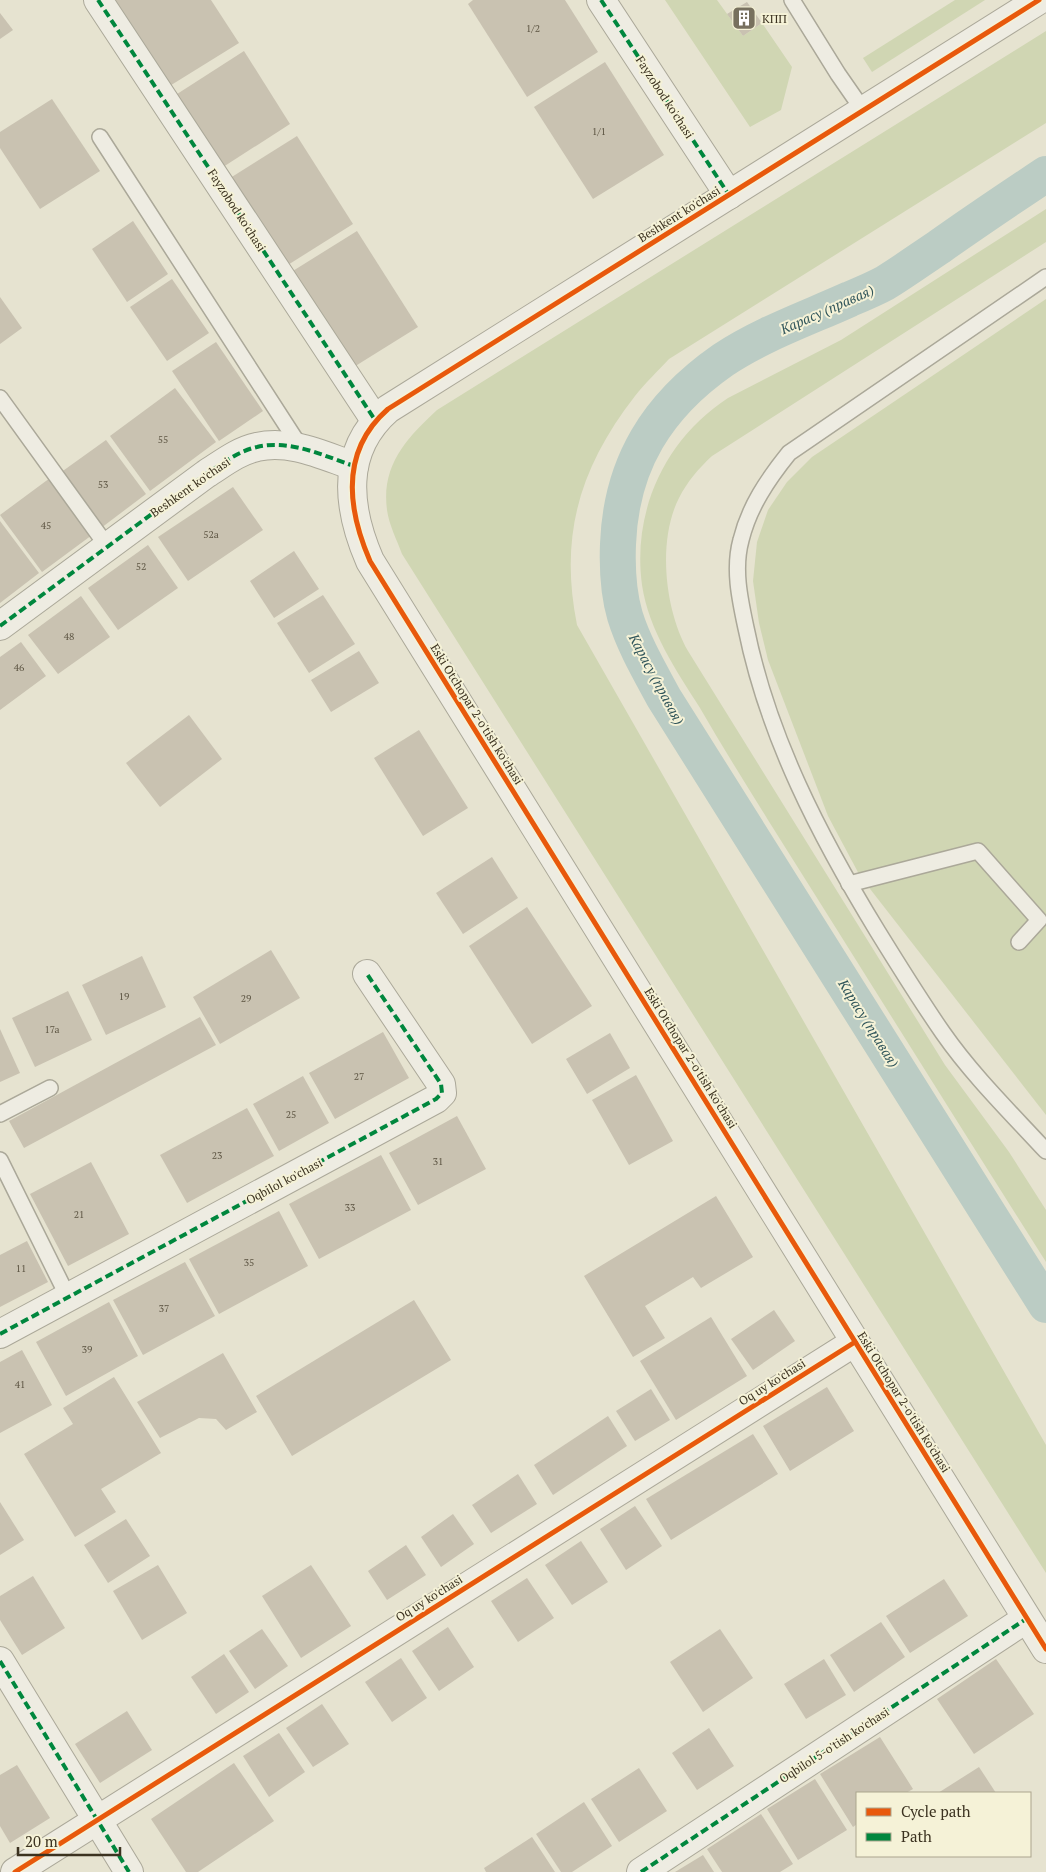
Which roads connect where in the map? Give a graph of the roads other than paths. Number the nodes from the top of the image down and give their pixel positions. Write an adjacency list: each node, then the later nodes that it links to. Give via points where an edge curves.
1 (98, 0): 10 (street, Fayzobod ko'chasi)
2 (601, 0): 7 (street, Fayzobod ko'chasi)
3 (792, 0): 5 (lane)
4 (1039, 0): 5 (street, Beshkent ko'chasi)
5 (863, 110): 7 (street, Beshkent ko'chasi)
6 (100, 137): 11 (lane)
7 (729, 195): 10 (street, Beshkent ko'chasi, via 388,409)
8 (1046, 277): 15 (lane, via 789,454 760,492 740,541 738,586 758,677 792,773)
9 (0, 398): 13 (lane)
10 (376, 420): 12 (street, Beshkent ko'chasi, via 362,442)
11 (301, 448): 12 (street, Beshkent ko'chasi); 13 (street, Beshkent ko'chasi, via 272,444 240,453)
12 (354, 466): 24 (street, Eski Otchopar 2-o'tish ko'chasi, via 354,513 370,561)
13 (107, 546): 14 (street, Beshkent ko'chasi)
14 (0, 626)
15 (849, 884): 16 (lane, via 978,851 1038,920); 20 (lane, via 948,1039)
16 (1019, 942)
17 (367, 974): 22 (street, Oqbilol ko'chasi, via 441,1084 442,1093)
18 (50, 1088): 19 (lane)
19 (0, 1114)
20 (1046, 1151)
21 (0, 1160): 22 (lane)
22 (68, 1297): 23 (street, Oqbilol ko'chasi)
23 (0, 1334)
24 (855, 1342): 25 (street, Eski Otchopar 2-o'tish ko'chasi); 28 (street, Oq uy ko'chasi)
25 (1026, 1618): 26 (street, Eski Otchopar 2-o'tish ko'chasi); 31 (street, Oqbilol 5-o'tish ko'chasi)
26 (1046, 1649)
27 (0, 1662): 28 (street)
28 (96, 1820): 29 (street, Oq uy ko'chasi); 30 (street)
29 (15, 1872)
30 (128, 1872)
31 (641, 1872)

